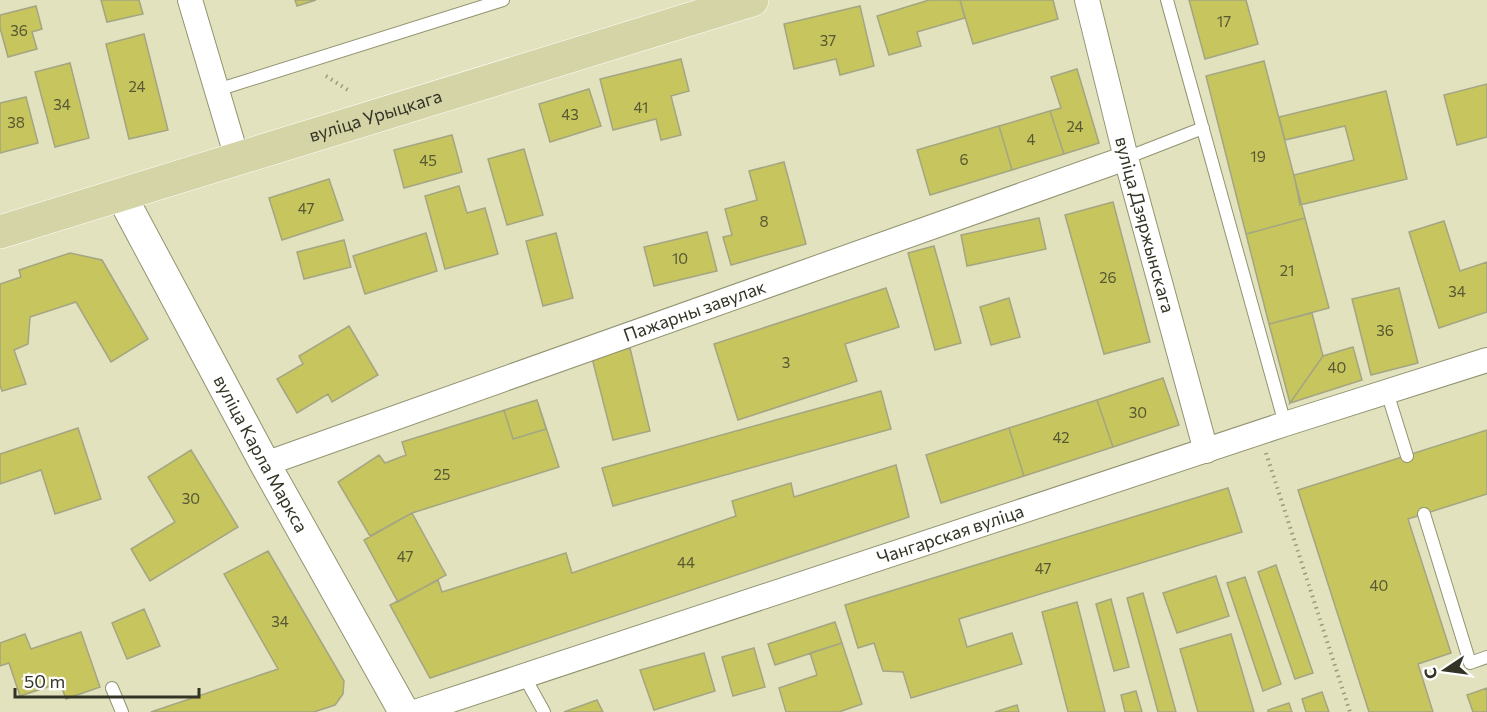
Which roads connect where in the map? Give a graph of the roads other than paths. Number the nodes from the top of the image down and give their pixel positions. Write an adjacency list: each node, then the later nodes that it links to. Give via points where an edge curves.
1 (190, 0): 6 (street)
2 (503, 0): 6 (lane)
3 (752, 0): 8 (main road, вуліца Урыцкага)
4 (1087, 0): 9 (street, вуліца Дзяржынскага)
5 (1167, 0): 7 (lane)
6 (217, 90): 8 (street)
7 (1203, 128): 9 (lane); 14 (lane)
8 (237, 158): 10 (main road, вуліца Урыцкага)
9 (1126, 158): 15 (street, вуліца Дзяржынскага); 17 (street, Пажарны завулак)
10 (121, 195): 11 (main road, вуліца Урыцкага); 17 (street, вуліца Карла Маркса)
11 (0, 232)
12 (1487, 360): 13 (street, Чангарская вуліца)
13 (1387, 392): 14 (street, Чангарская вуліца); 16 (lane)
14 (1285, 424): 15 (street, Чангарская вуліца)
15 (1206, 451): 20 (street, Чангарская вуліца)
16 (1407, 456)
17 (264, 465): 23 (street, вуліца Карла Маркса)
18 (1424, 514): 19 (lane, via 1470,663)
19 (1487, 657)
20 (524, 676): 24 (street, Чангарская вуліца); 25 (lane)
21 (112, 688): 22 (lane)
22 (122, 712)
23 (404, 712)
24 (415, 712)
25 (544, 712)

